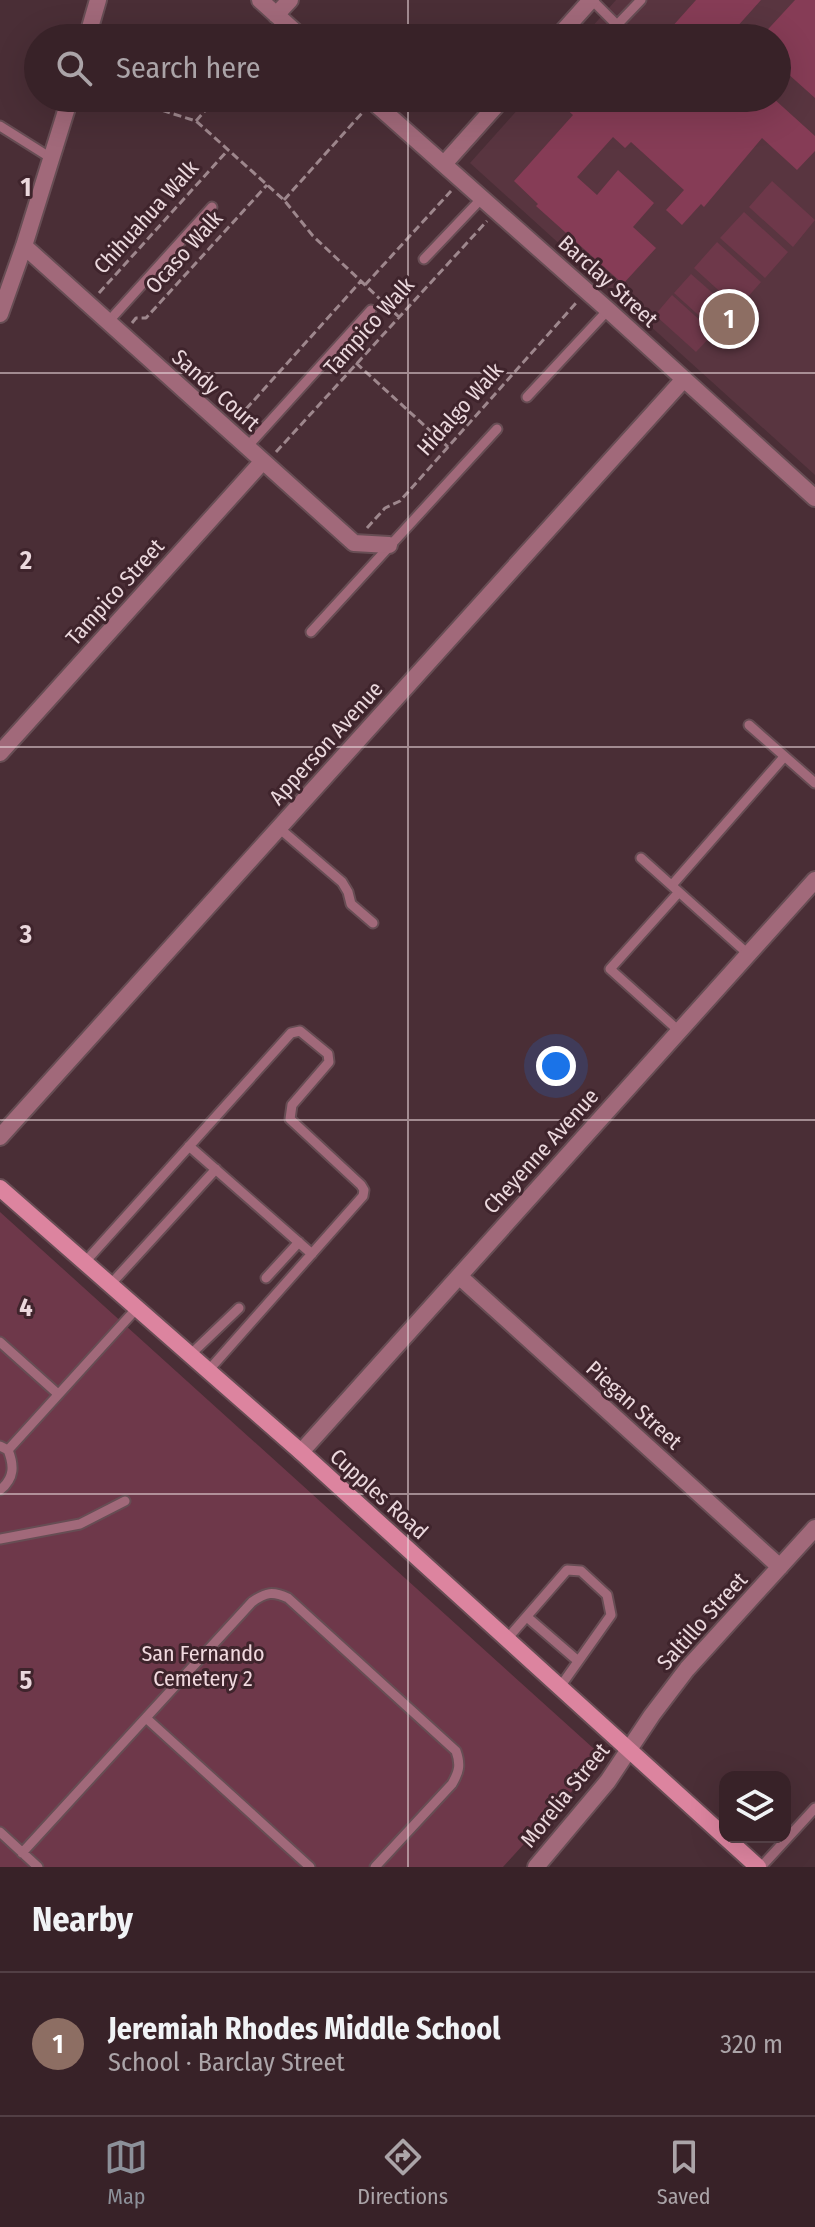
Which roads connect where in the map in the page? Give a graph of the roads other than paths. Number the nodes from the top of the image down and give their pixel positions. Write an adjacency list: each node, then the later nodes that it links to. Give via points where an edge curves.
1 (98, 0): 7 (street)
2 (260, 0): 6 (street)
3 (290, 0): 6 (street)
4 (592, 0): 9 (street); 10 (lane)
5 (641, 0): 11 (lane)
6 (276, 15): 8 (street)
7 (91, 24)
8 (286, 24)
9 (570, 24)
10 (616, 24)
11 (618, 24)
12 (66, 112): 16 (street)
13 (385, 112): 17 (street, Barclay Street)
14 (490, 112): 17 (street)
15 (0, 126): 16 (lane)
16 (51, 158): 20 (street)
17 (444, 164): 18 (street, Barclay Street)
18 (482, 198): 21 (lane); 23 (street, Barclay Street)
19 (212, 207): 25 (lane)
20 (24, 246): 24 (street); 25 (street, Sandy Court)
21 (424, 259)
22 (371, 310): 29 (lane)
23 (608, 310): 26 (street, Barclay Street); 27 (lane)
24 (0, 314)
25 (108, 322): 29 (street, Sandy Court)
26 (684, 379): 31 (street, Barclay Street); 38 (street, Apperson Avenue)
27 (527, 397)
28 (497, 429): 32 (lane)
29 (247, 447): 30 (street, Sandy Court)
30 (264, 462): 32 (street, Sandy Court, via 354,543); 35 (street, Tampico Street)
31 (815, 498)
32 (389, 545): 33 (lane)
33 (311, 632)
34 (749, 725): 36 (lane)
35 (0, 753)
36 (784, 757): 37 (lane); 41 (lane)
37 (815, 783)
38 (279, 828): 42 (lane, via 342,882 351,904); 45 (street, Apperson Avenue)
39 (641, 858): 41 (lane)
40 (815, 880): 43 (street, Cheyenne Avenue)
41 (675, 888): 43 (lane); 44 (lane, via 610,969)
42 (373, 923)
43 (748, 954): 44 (street, Cheyenne Avenue)
44 (679, 1031): 52 (street, Cheyenne Avenue)
45 (0, 1137)
46 (189, 1146): 47 (lane); 50 (lane, via 291,1033 300,1031 328,1054 329,1062 292,1105 290,1119 364,1190); 51 (lane)
47 (216, 1169): 49 (lane); 54 (lane)
48 (0, 1188): 51 (street, Cupples Road)
49 (299, 1242): 50 (lane); 53 (lane)
50 (312, 1254): 59 (lane)
51 (85, 1262): 54 (street, Cupples Road)
52 (459, 1276): 62 (street, Cheyenne Avenue); 67 (street, Piegan Street)
53 (266, 1278)
54 (110, 1285): 55 (street, Cupples Road)
55 (137, 1308): 58 (street, Cupples Road); 60 (lane)
56 (239, 1308): 58 (lane)
57 (0, 1342): 60 (lane)
58 (190, 1355): 59 (street, Cupples Road)
59 (208, 1371): 62 (street, Cupples Road)
60 (58, 1394): 61 (lane)
61 (4, 1448): 63 (lane, via 13,1464)
62 (301, 1452): 69 (street, Cupples Road)
63 (0, 1490)
64 (125, 1501): 66 (lane, via 80,1524)
65 (815, 1528): 67 (street, Saltillo Street)
66 (0, 1539)
67 (780, 1567): 73 (street, Saltillo Street, via 687,1669)
68 (527, 1617): 69 (lane); 70 (lane); 70 (lane, via 567,1570 581,1571 607,1595 611,1615)
69 (507, 1639): 71 (street, Cupples Road)
70 (578, 1661): 71 (lane)
71 (560, 1687): 73 (street, Cupples Road)
72 (146, 1718): 78 (lane); 80 (lane); 81 (lane, via 252,1602 265,1593 288,1598 456,1751 460,1762 452,1784)
73 (630, 1750): 76 (street, Cupples Road); 82 (street, Morelia Street)
74 (815, 1808): 83 (lane)
75 (0, 1832): 78 (lane)
76 (719, 1832)
77 (732, 1843): 83 (street, Cupples Road)
78 (22, 1853): 79 (lane)
79 (38, 1867)
80 (310, 1867)
81 (375, 1867)
82 (536, 1867)
83 (759, 1867)

